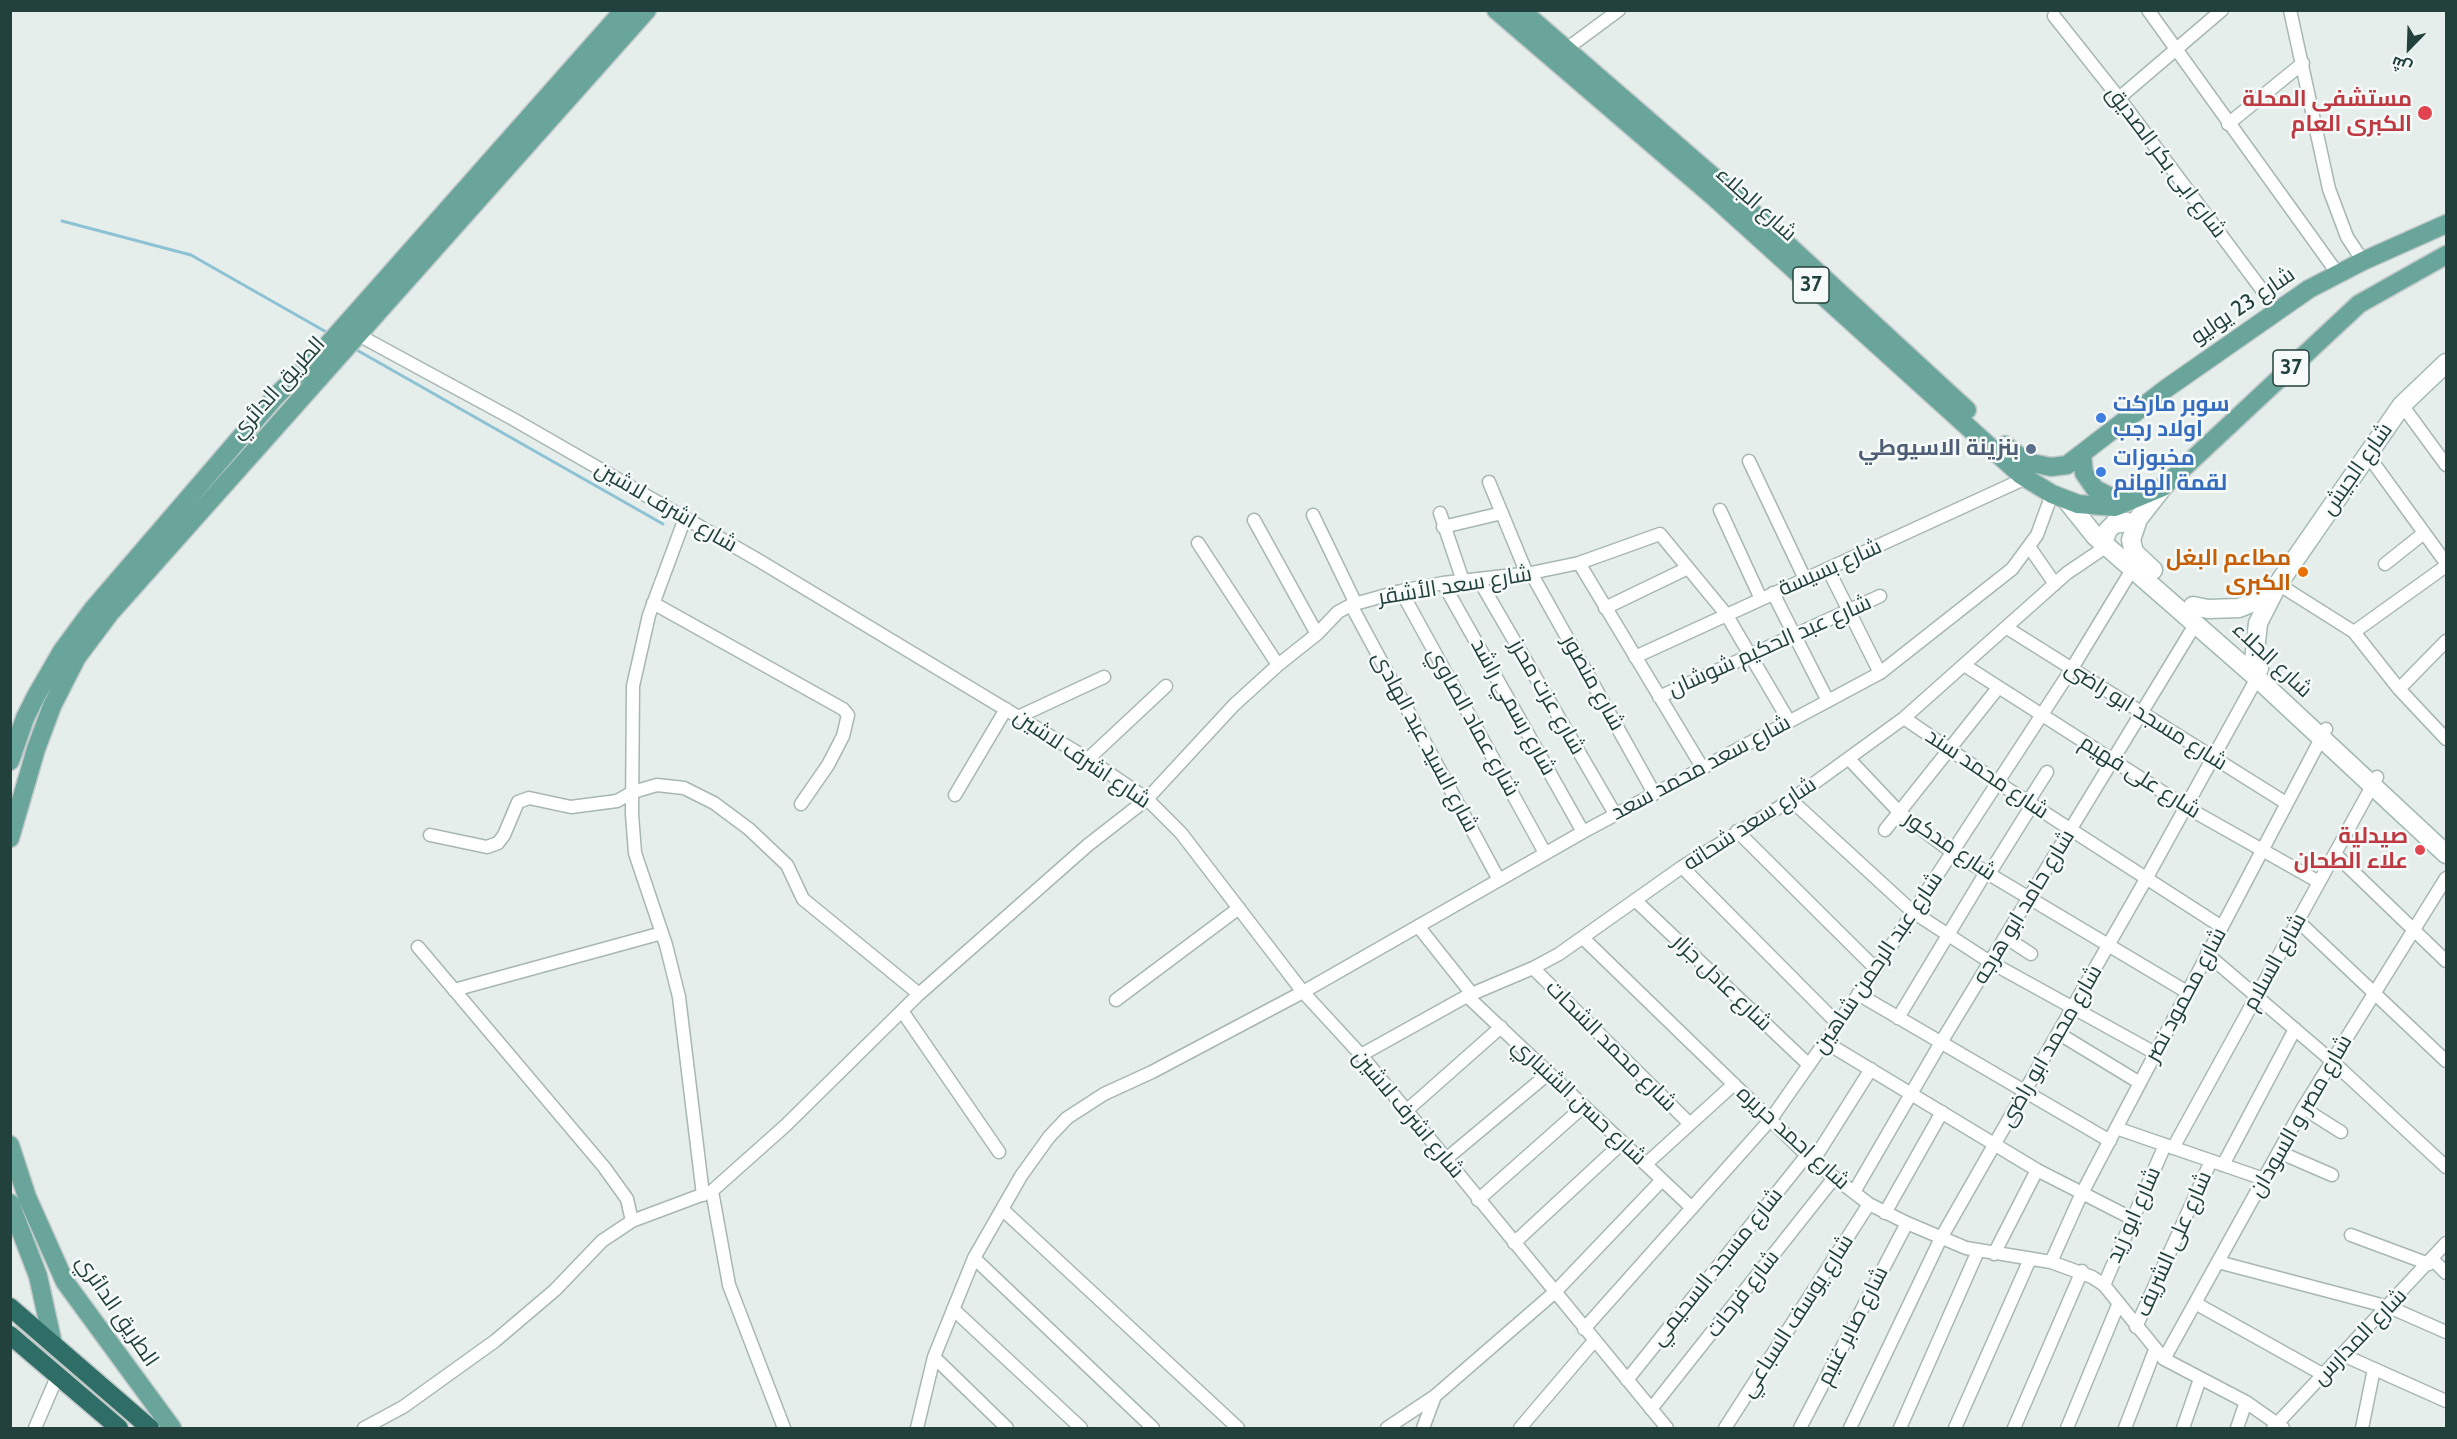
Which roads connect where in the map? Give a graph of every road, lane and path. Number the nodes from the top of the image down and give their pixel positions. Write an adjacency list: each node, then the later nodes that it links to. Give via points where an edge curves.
1 (624, 10): 21 (main road, الطريق الدائري)
2 (647, 10): 21 (main road, الطريق الدائري)
3 (1496, 10): 19 (main road, شارع الجلاء / 37)
4 (1521, 10): 11 (main road, شارع الجلاء / 37)
5 (1619, 10): 11 (street)
6 (2148, 10): 10 (street)
7 (2222, 10): 10 (street)
8 (2290, 10): 12 (street)
9 (2054, 16): 13 (street, شارع ابى بكر الصديق)
10 (2175, 49): 13 (street); 14 (street)
11 (1565, 50): 19 (main road, شارع الجلاء / 37, via 1724,186)
12 (2303, 63): 14 (street); 17 (street, via 2329,189 2347,237)
13 (2119, 98): 20 (street, شارع ابى بكر الصديق)
14 (2228, 124): 18 (street)
15 (2446, 224): 17 (main road, شارع 23 يوليو / 37)
16 (2446, 255): 31 (main road, 37, via 2359,304)
17 (2363, 261): 18 (main road, شارع 23 يوليو / 37)
18 (2338, 274): 20 (main road, شارع 23 يوليو / 37)
19 (1840, 302): 26 (main road, شارع الجلاء / 37, via 2018,457 2051,467 2067,465); 29 (main road, شارع الجلاء / 37)
20 (2277, 310): 26 (main road, شارع 23 يوليو / 37, via 2167,388)
21 (350, 330): 22 (main road, الطريق الدائري); 37 (street, شارع اشرف لاشين, via 513,418)
22 (330, 354): 99 (main road, الطريق الدائري, via 276,396 93,609 36,696); 120 (main road, الطريق الدائري, via 77,657 52,706)
23 (2444, 370): 24 (street, شارع الجيش)
24 (2402, 405): 25 (street, شارع الجيش); 28 (street)
25 (2367, 454): 41 (street); 57 (street, شارع الجيش)
26 (2082, 455): 31 (main road, via 2089,482 2103,494 2121,498)
27 (1749, 461): 52 (street)
28 (2446, 465)
29 (2026, 478): 32 (main road, شارع الجلاء / 37); 50 (street, شارع بسيسة)
30 (1489, 482): 35 (street, شارع منصور)
31 (2155, 491): 32 (main road, شارع الجلاء / 37, via 2115,507); 39 (street)
32 (2059, 497): 43 (street, شارع الجلاء); 44 (street, شارع سعد محمد سعد)
33 (1720, 510): 61 (street)
34 (1440, 513): 40 (street)
35 (1502, 513): 40 (street); 51 (street, شارع منصور)
36 (1313, 515): 63 (street, شارع السيد عبد الهادى)
37 (685, 518): 62 (street); 86 (street, شارع اشرف لاشين)
38 (1254, 520): 70 (street)
39 (2135, 524): 43 (street, via 2114,524 2108,530); 67 (street, شارع الجلاء, via 2131,540 2134,552)
40 (1443, 527): 54 (street)
41 (2424, 533): 46 (street); 47 (street)
42 (1198, 543): 75 (street)
43 (2105, 544): 49 (street, شارع الجلاء); 56 (street, شارع سعد شحاته)
44 (2030, 548): 56 (street); 79 (street, شارع سعد محمد سعد, via 2001,579)
45 (1579, 563): 48 (street, شارع سعد الأشقر, via 1656,534 1663,537); 51 (street, شارع سعد الأشقر); 64 (street)
46 (2385, 564)
47 (2446, 565): 69 (street)
48 (1688, 568): 64 (street); 66 (street)
49 (2133, 568): 67 (street, شارع الجلاء); 78 (street, شارع عبد الرحمن شاهين)
50 (1828, 569): 52 (street, شارع بسيسة); 65 (street)
51 (1529, 574): 53 (street, شارع سعد الأشقر); 105 (street, شارع منصور)
52 (1805, 579): 59 (street, شارع بسيسة)
53 (1479, 580): 54 (street, شارع سعد الأشقر); 114 (street, شارع عزت محرز)
54 (1463, 581): 55 (street, شارع سعد الأشقر)
55 (1443, 583): 58 (street, شارع سعد الأشقر); 118 (street, شارع رسمي راشد)
56 (2055, 584): 68 (street, شارع سعد شحاته)
57 (2278, 584): 67 (street, شارع الجيش, via 2239,608 2208,609); 69 (street); 77 (street, شارع الجيش, via 2256,631)
58 (1401, 591): 63 (street, شارع سعد الأشقر); 124 (street, شارع عماد الصاوي)
59 (1773, 593): 61 (street, شارع بسيسة); 71 (street)
60 (1880, 596): 65 (street, شارع عبد الحكيم شوشان)
61 (1761, 599): 66 (street, شارع بسيسة)
62 (653, 603): 104 (street, via 633,686); 111 (street, via 848,716 828,765)
63 (1353, 604): 70 (street, شارع سعد الأشقر, via 1326,622); 130 (street, شارع السيد عبد الهادى)
64 (1605, 608): 74 (street)
65 (1849, 611): 71 (street, شارع عبد الحكيم شوشان); 79 (street)
66 (1726, 614): 73 (street); 74 (street, شارع بسيسة)
67 (2195, 614): 77 (street, شارع الجلاء); 87 (street, شارع حامد ابو هرجه)
68 (2007, 628): 76 (street, شارع سعد شحاته); 78 (street, شارع مسجد ابو راضى)
69 (2354, 632): 83 (street)
70 (1317, 634): 75 (street, شارع سعد الأشقر)
71 (1795, 635): 73 (street, شارع عبد الحكيم شوشان); 85 (street)
72 (2446, 641): 83 (street)
73 (1750, 655): 84 (street, شارع عبد الحكيم شوشان); 91 (street)
74 (1635, 657): 84 (street)
75 (1278, 665): 107 (street, شارع سعد الأشقر, via 1234,705)
76 (1964, 665): 82 (street, شارع على فهيم); 90 (street, شارع سعد شحاته)
77 (2257, 669): 92 (street, شارع الجلاء); 95 (street, شارع محمد ابو راضى)
78 (2071, 670): 87 (street, شارع مسجد ابو راضى); 88 (street, شارع عبد الرحمن شاهين)
79 (1880, 673): 85 (street, شارع سعد محمد سعد)
80 (1104, 677): 89 (street)
81 (1166, 686): 96 (street)
82 (1998, 688): 88 (street, شارع على فهيم); 94 (street)
83 (2399, 689): 93 (street)
84 (1659, 697): 100 (street)
85 (1828, 700): 91 (street, شارع سعد محمد سعد)
86 (1006, 709): 89 (street, شارع اشرف لاشين); 106 (street)
87 (2142, 713): 95 (street, شارع مسجد ابو راضى); 98 (street, شارع حامد ابو هرجه)
88 (2042, 715): 98 (street, شارع على فهيم); 103 (street, شارع عبد الرحمن شاهين)
89 (1018, 717): 96 (street, شارع اشرف لاشين)
90 (1904, 718): 94 (street, شارع محمد سند); 97 (street, شارع سعد شحاته)
91 (1789, 722): 100 (street, شارع سعد محمد سعد)
92 (2323, 734): 102 (street, شارع الجلاء); 110 (street, شارع محمود نصر)
93 (2446, 739)
94 (1950, 750): 103 (street, شارع محمد سند); 113 (street)
95 (2214, 758): 110 (street, شارع مسجد ابو راضى); 112 (street, شارع محمد ابو راضى)
96 (1088, 759): 107 (street, شارع اشرف لاشين)
97 (1849, 759): 108 (street, شارع سعد شحاته); 113 (street, شارع مدكور)
98 (2113, 760): 112 (street, شارع على فهيم); 116 (street, شارع حامد ابو هرجه)
99 (10, 761)
100 (1702, 767): 105 (street, شارع سعد محمد سعد)
101 (2047, 772): 109 (street)
102 (2375, 781): 121 (street, شارع الجلاء); 125 (street, شارع السلام)
103 (1997, 782): 109 (street, شارع محمد سند); 123 (street, شارع عبد الرحمن شاهين)
104 (633, 792): 119 (street, via 617,801 571,807 529,798 518,802 504,835 498,843 487,847); 140 (street, via 635,853); 156 (street, via 657,784 684,788 714,803 787,865 803,899)
105 (1654, 793): 114 (street, شارع سعد محمد سعد)
106 (955, 795)
107 (1147, 799): 134 (street, شارع اشرف لاشين, via 1181,833); 156 (street, شارع سعد الأشقر, via 1088,845)
108 (1791, 801): 117 (street, شارع سعد شحاته); 135 (street)
109 (2030, 803): 116 (street, شارع محمد سند); 127 (street)
110 (2286, 803): 122 (street, شارع محمود نصر)
111 (801, 804)
112 (2186, 807): 122 (street, شارع على فهيم); 129 (street, شارع محمد ابو راضى)
113 (1900, 813): 115 (street); 123 (street, شارع مدكور)
114 (1615, 814): 118 (street, شارع سعد محمد سعد)
115 (1885, 830)
116 (2071, 830): 129 (street, شارع محمد سند); 132 (street, شارع حامد ابو هرجه)
117 (1737, 831): 126 (street, شارع سعد شحاته); 151 (street)
118 (1582, 832): 124 (street, شارع سعد محمد سعد)
119 (429, 835)
120 (10, 837)
121 (2446, 849)
122 (2262, 850): 131 (street, شارع على فهيم); 138 (street, شارع محمود نصر)
123 (1952, 852): 127 (street, شارع مدكور); 135 (street, شارع عبد الرحمن شاهين)
124 (1545, 853): 130 (street, شارع سعد محمد سعد)
125 (2335, 854): 131 (street, شارع السلام); 139 (street)
126 (1682, 867): 133 (street, شارع سعد شحاته); 164 (street)
127 (1988, 873): 132 (street, شارع مدكور); 141 (street)
128 (2446, 878): 139 (street, شارع مصر و السودان)
129 (2146, 879): 138 (street, شارع محمد سند); 145 (street, شارع محمد ابو راضى)
130 (1499, 880): 137 (street, شارع سعد محمد سعد)
131 (2319, 882): 136 (street, شارع السلام)
132 (2029, 898): 142 (street, شارع حامد ابو هرجه); 145 (street, شارع مدكور)
133 (1635, 900): 143 (street, شارع سعد شحاته); 174 (street, شارع عادل جزار)
134 (1239, 908): 153 (street, شارع اشرف لاشين); 160 (street)
135 (1913, 912): 141 (street); 151 (street, شارع عبد الرحمن شاهين)
136 (2298, 921): 154 (street); 159 (street, شارع السلام)
137 (1418, 926): 153 (street, شارع سعد محمد سعد); 158 (street, شارع حسن الشنباري)
138 (2222, 927): 147 (street, شارع محمود نصر)
139 (2414, 931): 148 (street); 154 (street, شارع مصر و السودان)
140 (662, 933): 152 (street); 208 (street, via 679,997)
141 (1947, 936): 149 (street); 163 (street)
142 (2005, 937): 146 (street); 149 (street, شارع حامد ابو هرجه)
143 (1583, 938): 150 (street, شارع سعد شحاته); 178 (street, شارع احمد حريره)
144 (418, 947): 152 (street)
145 (2108, 947): 155 (street, شارع مدكور); 161 (street, شارع محمد ابو راضى)
146 (2031, 954)
147 (2207, 954): 155 (street, شارع محمود نصر); 159 (street)
148 (2446, 961)
149 (1990, 962): 161 (street); 169 (street, شارع حامد ابو هرجه)
150 (1533, 968): 158 (street, شارع سعد شحاته); 186 (street, شارع محمد الشحات)
151 (1876, 969): 157 (street, شارع عبد الرحمن شاهين)
152 (454, 990): 217 (street, via 604,1167 627,1199)
153 (1303, 992): 171 (street, شارع اشرف لاشين); 214 (street, شارع سعد محمد سعد, via 1104,1094 1067,1118 1049,1137)
154 (2375, 992): 172 (street, شارع مصر و السودان); 173 (street)
155 (2187, 993): 170 (street, شارع محمود نصر)
156 (919, 994): 162 (street, شارع سعد الأشقر)
157 (1858, 994): 163 (street); 164 (street, شارع عبد الرحمن شاهين)
158 (1469, 995): 165 (street, شارع حسن الشنباري); 171 (street, شارع سعد شحاته)
159 (2258, 995): 166 (street); 193 (street, شارع السلام)
160 (1116, 1000)
161 (2072, 1009): 167 (street, شارع محمد ابو راضى); 170 (street)
162 (902, 1011): 194 (street); 208 (street, شارع سعد الأشقر, via 785,1126)
163 (1898, 1018): 169 (street)
164 (1838, 1024): 168 (street, شارع عبد الرحمن شاهين)
165 (1501, 1027): 176 (street, شارع حسن الشنباري); 183 (street)
166 (2295, 1029): 172 (street); 200 (street, via 2269,1091)
167 (2058, 1033): 177 (street); 179 (street, شارع محمد ابو راضى)
168 (1825, 1042): 174 (street, شارع عبد الرحمن شاهين); 175 (street)
169 (1940, 1044): 179 (street); 180 (street, شارع حامد ابو هرجه)
170 (2155, 1053): 177 (street, شارع محمود نصر)
171 (1361, 1055): 183 (street, شارع اشرف لاشين)
172 (2332, 1061): 182 (street, شارع مصر و السودان); 201 (street)
173 (2446, 1061)
174 (1809, 1065): 185 (street, شارع عبد الرحمن شاهين)
175 (1871, 1069): 180 (street); 196 (street, شارع مسجد السحيمي)
176 (1549, 1073): 181 (street, شارع حسن الشنباري); 197 (street)
177 (2140, 1083): 187 (street, شارع محمود نصر)
178 (1734, 1084): 185 (street, شارع احمد حريره); 186 (street)
179 (2025, 1092): 189 (street); 191 (street, شارع محمد ابو راضى)
180 (1910, 1093): 184 (street); 207 (street, شارع حامد ابو هرجه)
181 (1584, 1106): 190 (street, شارع حسن الشنباري); 210 (street)
182 (2303, 1108): 188 (street); 195 (street, شارع مصر و السودان)
183 (1406, 1111): 197 (street, شارع اشرف لاشين)
184 (1942, 1112): 191 (street); 215 (street)
185 (1771, 1119): 196 (street, شارع احمد حريره); 213 (street, شارع عبد الرحمن شاهين)
186 (1690, 1124): 199 (street)
187 (2116, 1128): 189 (street, شارع محمود نصر); 193 (street)
188 (2341, 1132)
189 (2110, 1141): 209 (street, شارع محمود نصر)
190 (1622, 1143): 199 (street, شارع حسن الشنباري); 221 (street)
191 (1994, 1144): 202 (street); 220 (street, شارع محمد ابو راضى)
192 (10, 1145): 263 (main road, الطريق الدائري, via 27,1197 65,1282)
193 (2169, 1147): 198 (street); 216 (street, شارع ابو زيد)
194 (999, 1152)
195 (2279, 1152): 203 (street); 205 (street, شارع مصر و السودان)
196 (1810, 1158): 204 (street, شارع احمد حريره); 253 (street, شارع مسجد السحيمي)
197 (1446, 1159): 210 (street, شارع اشرف لاشين)
198 (2211, 1161): 200 (street); 239 (street, شارع على الشريف)
199 (1646, 1164): 206 (street, شارع حسن الشنباري)
200 (2223, 1166): 205 (street)
201 (2446, 1167)
202 (2037, 1170): 209 (street); 224 (street)
203 (2332, 1175)
204 (1834, 1178): 207 (street, شارع احمد حريره); 257 (street, شارع فرحات)
205 (2264, 1179): 228 (street, شارع مصر و السودان)
206 (1662, 1180): 213 (street, شارع حسن الشنباري); 233 (street)
207 (1854, 1192): 212 (street, شارع احمد حريره)
208 (707, 1193): 217 (street); 265 (street, via 729,1284)
209 (2081, 1195): 216 (street); 227 (street, شارع محمود نصر)
210 (1478, 1200): 221 (street, شارع اشرف لاشين)
211 (10, 1203): 244 (main road, الطريق الدائري, via 38,1276)
212 (1869, 1204): 215 (street, شارع احمد حريره); 275 (street, شارع يوسف السباعي)
213 (1692, 1208): 240 (street, شارع عبد الرحمن شاهين)
214 (1002, 1209): 225 (street, شارع سعد محمد سعد); 270 (street)
215 (1885, 1213): 218 (street, شارع احمد حريره)
216 (2133, 1219): 232 (street, شارع ابو زيد)
217 (632, 1221): 264 (street, via 602,1241 555,1290 495,1341 403,1407)
218 (1907, 1223): 220 (street, شارع احمد حريره); 276 (street, شارع صابر غنيم)
219 (2351, 1235): 229 (street)
220 (1941, 1238): 223 (street, شارع احمد حريره); 277 (street, شارع محمد ابو راضى)
221 (1514, 1243): 233 (street, شارع اشرف لاشين)
222 (2446, 1243): 229 (street, شارع المدارس)
223 (1978, 1251): 224 (street, شارع احمد حريره); 278 (street)
224 (1994, 1254): 226 (street, شارع احمد حريره)
225 (974, 1258): 238 (street, شارع سعد محمد سعد); 269 (street)
226 (2031, 1259): 227 (street, شارع احمد حريره); 279 (street)
227 (2051, 1262): 230 (street, شارع احمد حريره)
228 (2218, 1262): 234 (street, شارع مصر و السودان); 237 (street)
229 (2431, 1262): 231 (street); 237 (street, شارع المدارس)
230 (2082, 1271): 232 (street, شارع احمد حريره); 280 (street)
231 (2446, 1273)
232 (2104, 1286): 235 (street, شارع احمد حريره)
233 (1555, 1292): 240 (street, شارع اشرف لاشين); 254 (street)
234 (2195, 1303): 248 (street, شارع مصر و السودان); 250 (street)
235 (2118, 1305): 239 (street, شارع احمد حريره); 281 (street, شارع على الشريف)
236 (10, 1307): 244 (highway)
237 (2389, 1307): 241 (street); 246 (street, شارع المدارس)
238 (953, 1309): 247 (street, شارع سعد محمد سعد); 268 (street)
239 (2136, 1328): 245 (street, شارع احمد حريره)
240 (1584, 1329): 243 (street, شارع اشرف لاشين)
241 (2446, 1332)
242 (10, 1335): 251 (highway)
243 (1594, 1341): 253 (street, شارع اشرف لاشين); 273 (street)
244 (53, 1344): 262 (highway)
245 (2155, 1350): 248 (street, شارع احمد حريره); 282 (street)
246 (2343, 1355): 249 (street); 250 (street, شارع المدارس)
247 (934, 1357): 258 (street, شارع سعد محمد سعد); 267 (street)
248 (2164, 1359): 252 (street, شارع احمد حريره)
249 (2374, 1369): 255 (street); 285 (street)
250 (2324, 1375): 259 (street, شارع المدارس)
251 (57, 1377): 260 (street); 261 (highway)
252 (2200, 1379): 256 (street, شارع احمد حريره); 283 (street)
253 (1627, 1380): 257 (street, شارع اشرف لاشين)
254 (1436, 1396): 271 (street); 272 (street)
255 (2446, 1401)
256 (2246, 1402): 259 (street, شارع احمد حريره); 284 (street)
257 (1652, 1409): 274 (street, شارع اشرف لاشين)
258 (918, 1424): 266 (street)
259 (2278, 1427)
260 (35, 1428)
261 (119, 1428)
262 (150, 1428)
263 (172, 1428)
264 (364, 1428)
265 (784, 1428)
266 (929, 1428)
267 (1007, 1428)
268 (1081, 1428)
269 (1153, 1428)
270 (1238, 1428)
271 (1387, 1428)
272 (1423, 1428)
273 (1520, 1428)
274 (1667, 1428)
275 (1725, 1428)
276 (1800, 1428)
277 (1850, 1428)
278 (1900, 1428)
279 (1955, 1428)
280 (2014, 1428)
281 (2067, 1428)
282 (2125, 1428)
283 (2183, 1428)
284 (2237, 1428)
285 (2362, 1428)

